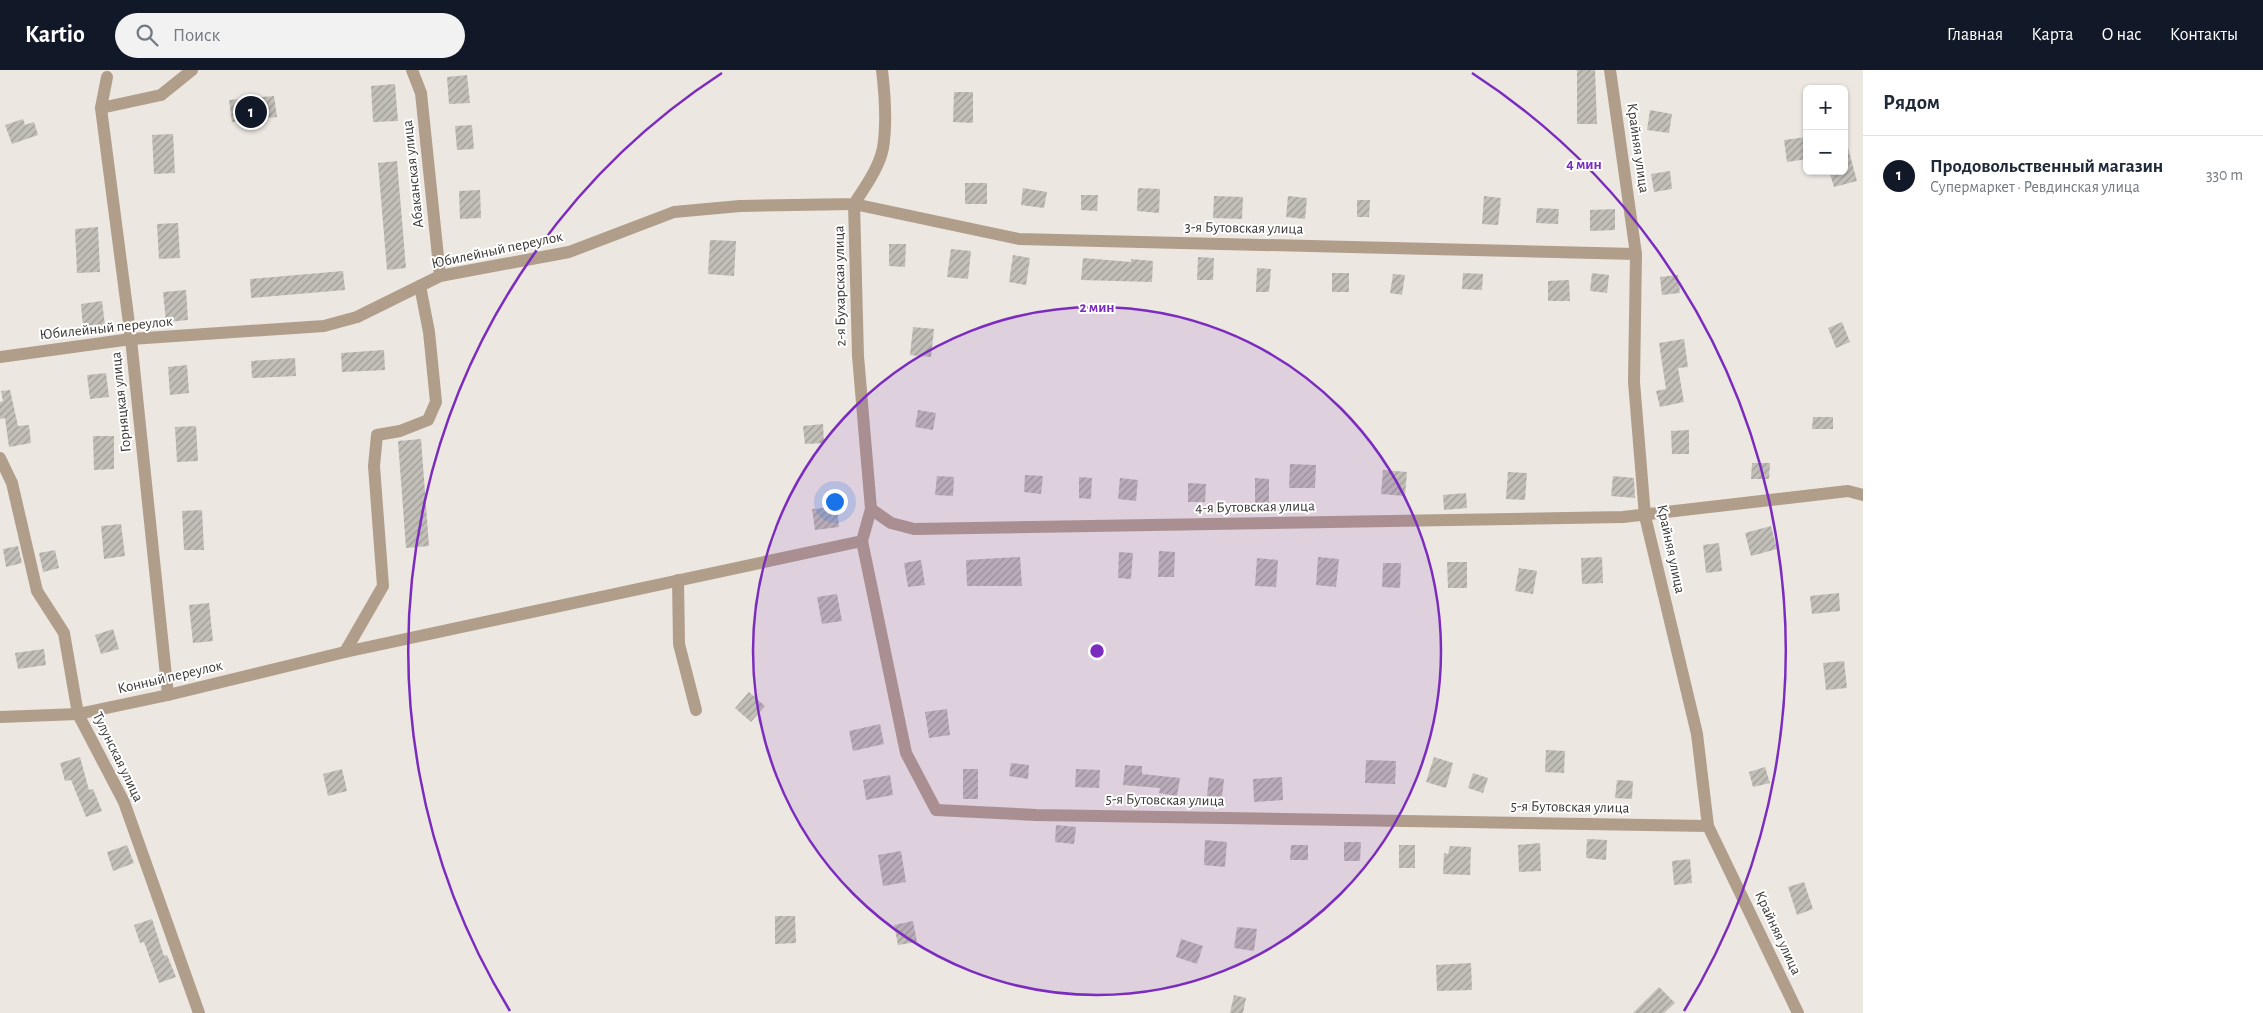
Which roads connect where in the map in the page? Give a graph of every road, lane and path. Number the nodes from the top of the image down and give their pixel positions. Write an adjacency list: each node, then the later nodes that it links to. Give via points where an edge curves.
1 (192, 70): 6 (street, via 161,95)
2 (412, 70): 9 (street, Абаканская улица, via 421,93)
3 (882, 70): 7 (street, 2-я Бухарская улица, via 885,95 882,149 871,178)
4 (1610, 70): 8 (street, Крайняя улица)
5 (107, 78): 6 (street, Горняцкая улица)
6 (101, 108): 11 (street, Горняцкая улица)
7 (854, 204): 8 (street, 3-я Бутовская улица, via 1019,239); 9 (street, Юбилейный переулок, via 740,206 674,212 569,252); 15 (street, 2-я Бухарская улица, via 858,356)
8 (1636, 254): 16 (street, Крайняя улица, via 1634,382)
9 (440, 276): 10 (street, Юбилейный переулок)
10 (420, 286): 11 (street, Юбилейный переулок, via 357,317 324,326); 19 (street, via 429,332 436,402 428,420 377,436 374,466 383,586)
11 (131, 339): 12 (street, Юбилейный переулок); 20 (street, Горняцкая улица)
12 (0, 357)
13 (0, 458): 22 (street, Тулунская улица, via 12,483 37,591 64,633)
14 (1863, 495): 16 (street, 4-я Бутовская улица, via 1848,491)
15 (871, 508): 16 (street, 4-я Бутовская улица, via 891,523 914,529); 17 (street, 5-я Бутовская улица)
16 (1646, 516): 24 (street, Крайняя улица, via 1697,734)
17 (862, 540): 18 (street, Конный переулок); 24 (street, 5-я Бутовская улица, via 906,753 936,810 1036,815)
18 (678, 580): 19 (street, Конный переулок); 21 (street, via 678,644)
19 (345, 652): 20 (street, Конный переулок)
20 (168, 695): 22 (street, Конный переулок)
21 (696, 710)
22 (78, 714): 23 (street, Конный переулок); 25 (street, Тулунская улица, via 124,802)
23 (0, 717)
24 (1708, 826): 26 (street, Крайняя улица)
25 (199, 1013)
26 (1798, 1013)

